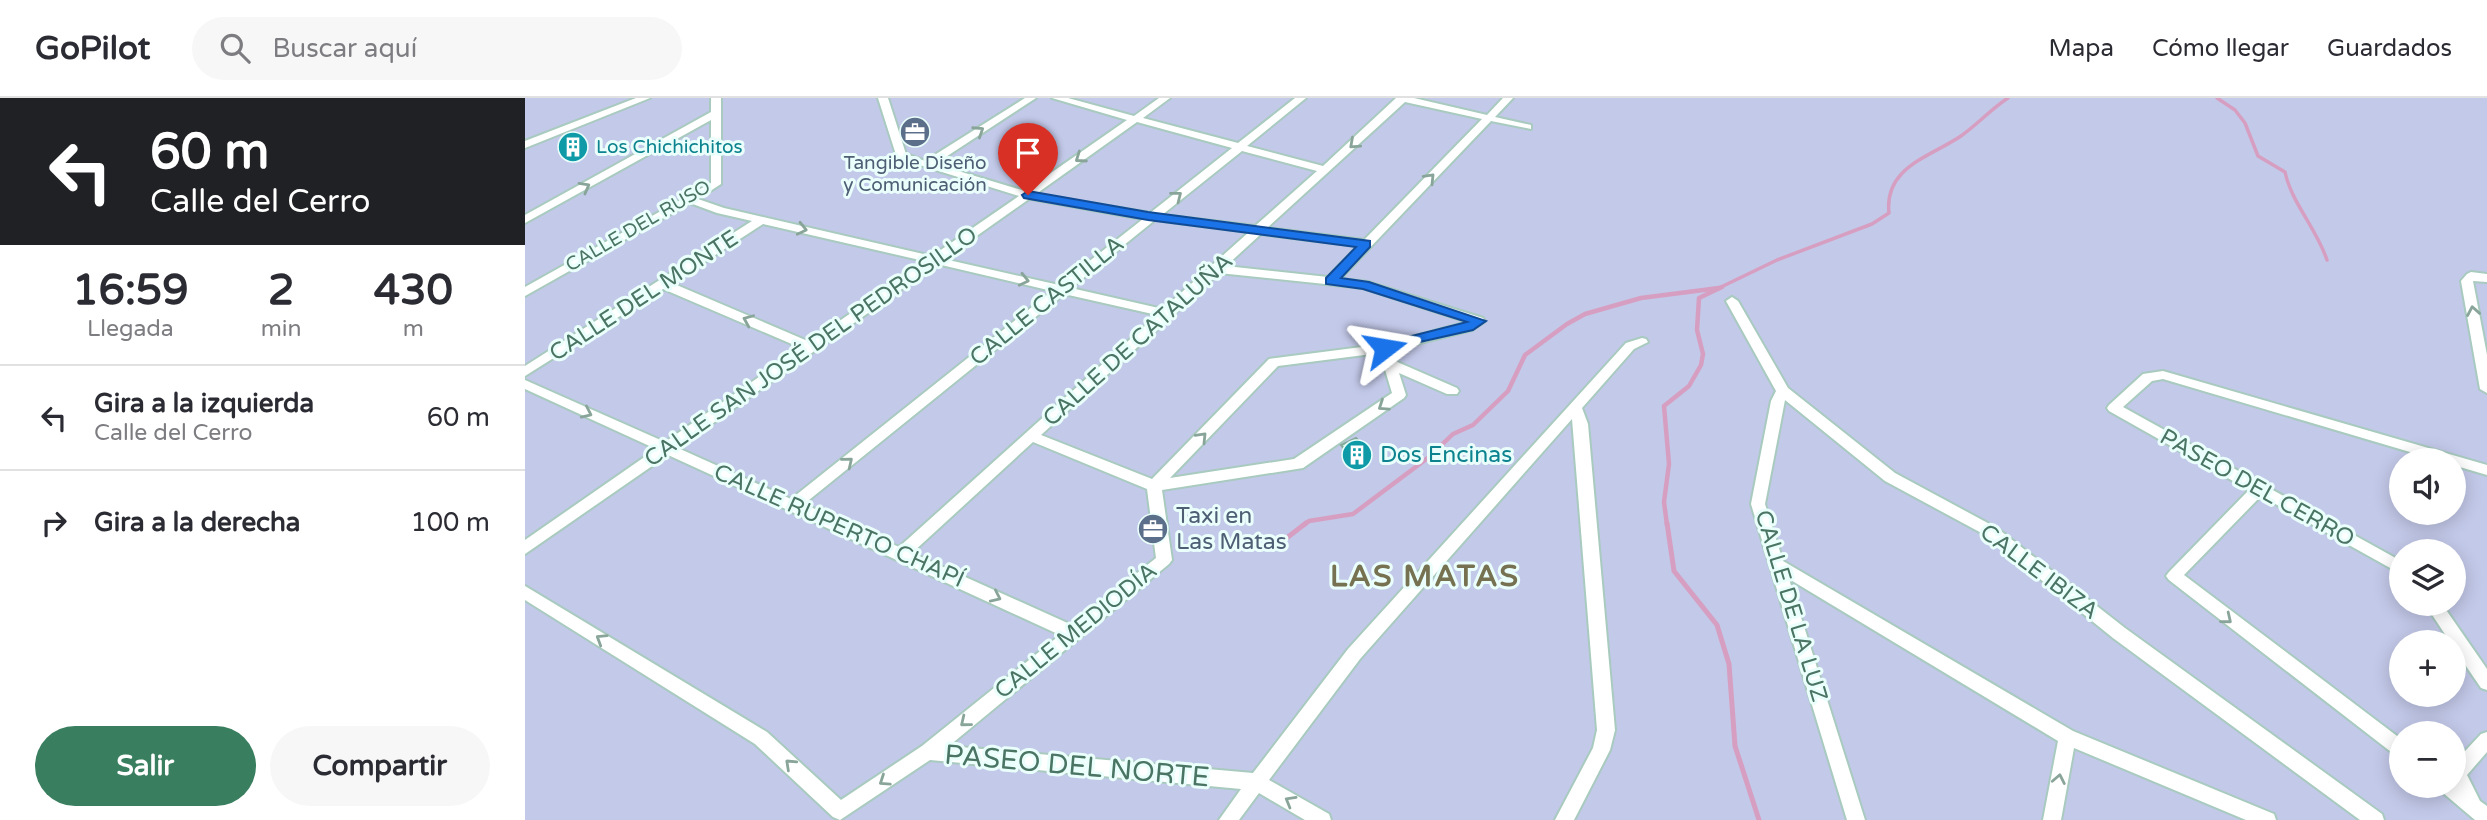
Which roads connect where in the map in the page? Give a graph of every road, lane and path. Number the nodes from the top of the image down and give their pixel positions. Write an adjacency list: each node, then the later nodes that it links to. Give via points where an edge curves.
1 (627, 98): 10 (street)
2 (716, 98): 11 (street, CALLE DEL RUSO)
3 (883, 98): 17 (street, via 901,156)
4 (1031, 98): 17 (street, one-way to 4)
5 (1056, 98): 13 (street)
6 (1165, 98): 13 (street, CALLE SAN JOSÉ DEL PEDROSILLO)
7 (1301, 98): 16 (street, CALLE CASTILLA)
8 (1403, 98): 12 (street); 18 (street, CALLE DE CATALUÑA, one-way to 18)
9 (1508, 98): 12 (street)
10 (643, 99): 15 (street)
11 (716, 113): 20 (street, CALLE DEL RUSO, via 716,184); 22 (street, one-way to 11)
12 (1489, 118): 14 (street); 25 (street, one-way to 12)
13 (1136, 119): 16 (street); 19 (street, CALLE SAN JOSÉ DEL PEDROSILLO, one-way to 19)
14 (1528, 127)
15 (525, 145)
16 (1240, 147): 18 (street); 21 (street, CALLE CASTILLA, one-way to 16)
17 (927, 165): 19 (street)
18 (1325, 170): 24 (street, CALLE DE CATALUÑA)
19 (1028, 195): 21 (street); 26 (street, CALLE SAN JOSÉ DEL PEDROSILLO)
20 (689, 199): 23 (street); 32 (street, CALLE DEL RUSO)
21 (1151, 216): 24 (street); 31 (street, CALLE CASTILLA)
22 (525, 220)
23 (762, 220): 26 (street, one-way to 26); 30 (street, CALLE DEL MONTE)
24 (1259, 230): 25 (street); 27 (street, CALLE DE CATALUÑA)
25 (1366, 244): 29 (street)
26 (936, 260): 31 (street, one-way to 31); 36 (street, CALLE SAN JOSÉ DEL PEDROSILLO)
27 (1218, 269): 29 (street); 34 (street, CALLE DE CATALUÑA)
28 (2487, 278): 41 (street, one-way to 28, via 2467,281 2471,276)
29 (1331, 281): 37 (street, via 1364,285 1479,321)
30 (663, 284): 36 (street, one-way to 30); 39 (street, CALLE DEL MONTE)
31 (1063, 289): 34 (street); 50 (street, CALLE CASTILLA, one-way to 31)
32 (525, 292)
33 (1732, 302): 43 (street, CALLE IBIZA)
34 (1167, 314): 45 (street, CALLE DE CATALUÑA)
35 (1641, 342): 44 (street, via 1630,346)
36 (811, 347): 46 (street, CALLE SAN JOSÉ DEL PEDROSILLO)
37 (1385, 348): 38 (street); 48 (street, one-way to 37, via 1275,362)
38 (1389, 364): 42 (street); 48 (street, one-way to 48, via 1399,395 1298,464)
39 (525, 372)
40 (525, 384): 46 (street, CALLE RUPERTO CHAPÍ, one-way to 46)
41 (2487, 389)
42 (1452, 391)
43 (1783, 391): 54 (street, CALLE DE LA LUZ, via 1758,504); 72 (street, CALLE IBIZA, via 1890,478 1992,532 2119,633)
44 (1575, 408): 63 (street, via 1354,654); 68 (street, via 1581,424 1606,730 1601,750)
45 (1031, 436): 48 (street); 52 (street, CALLE DE CATALUÑA)
46 (666, 449): 50 (street, CALLE RUPERTO CHAPÍ); 51 (street, CALLE SAN JOSÉ DEL PEDROSILLO)
47 (2487, 470): 49 (street, PASEO DEL CERRO, via 2163,375 2148,377 2114,408)
48 (1154, 486): 57 (street, CALLE MEDIODÍA, via 1164,560)
49 (2259, 489): 53 (street, PASEO DEL CERRO); 60 (street, one-way to 60, via 2174,576)
50 (794, 504): 52 (street, CALLE RUPERTO CHAPÍ)
51 (525, 548)
52 (901, 554): 57 (street, CALLE RUPERTO CHAPÍ, one-way to 57)
53 (2389, 561)
54 (1780, 566): 59 (street); 69 (street, CALLE DE LA LUZ)
55 (525, 592): 62 (street, PASEO DEL NORTE, one-way to 55, via 840,811 761,738)
56 (2441, 616): 58 (street)
57 (1075, 634): 62 (street, CALLE MEDIODÍA, one-way to 62)
58 (2487, 683)
59 (2067, 737): 70 (street, one-way to 59); 71 (street)
60 (2389, 740)
61 (2487, 740): 65 (street, via 2457,772)
62 (928, 752): 63 (street, PASEO DEL NORTE)
63 (1257, 782): 66 (street); 67 (street, PASEO DEL NORTE, one-way to 63)
64 (2463, 798): 65 (street)
65 (2481, 813)
66 (1228, 820)
67 (1322, 820)
68 (1564, 820)
69 (1856, 820)
70 (2052, 820)
71 (2267, 820)
72 (2375, 820)

